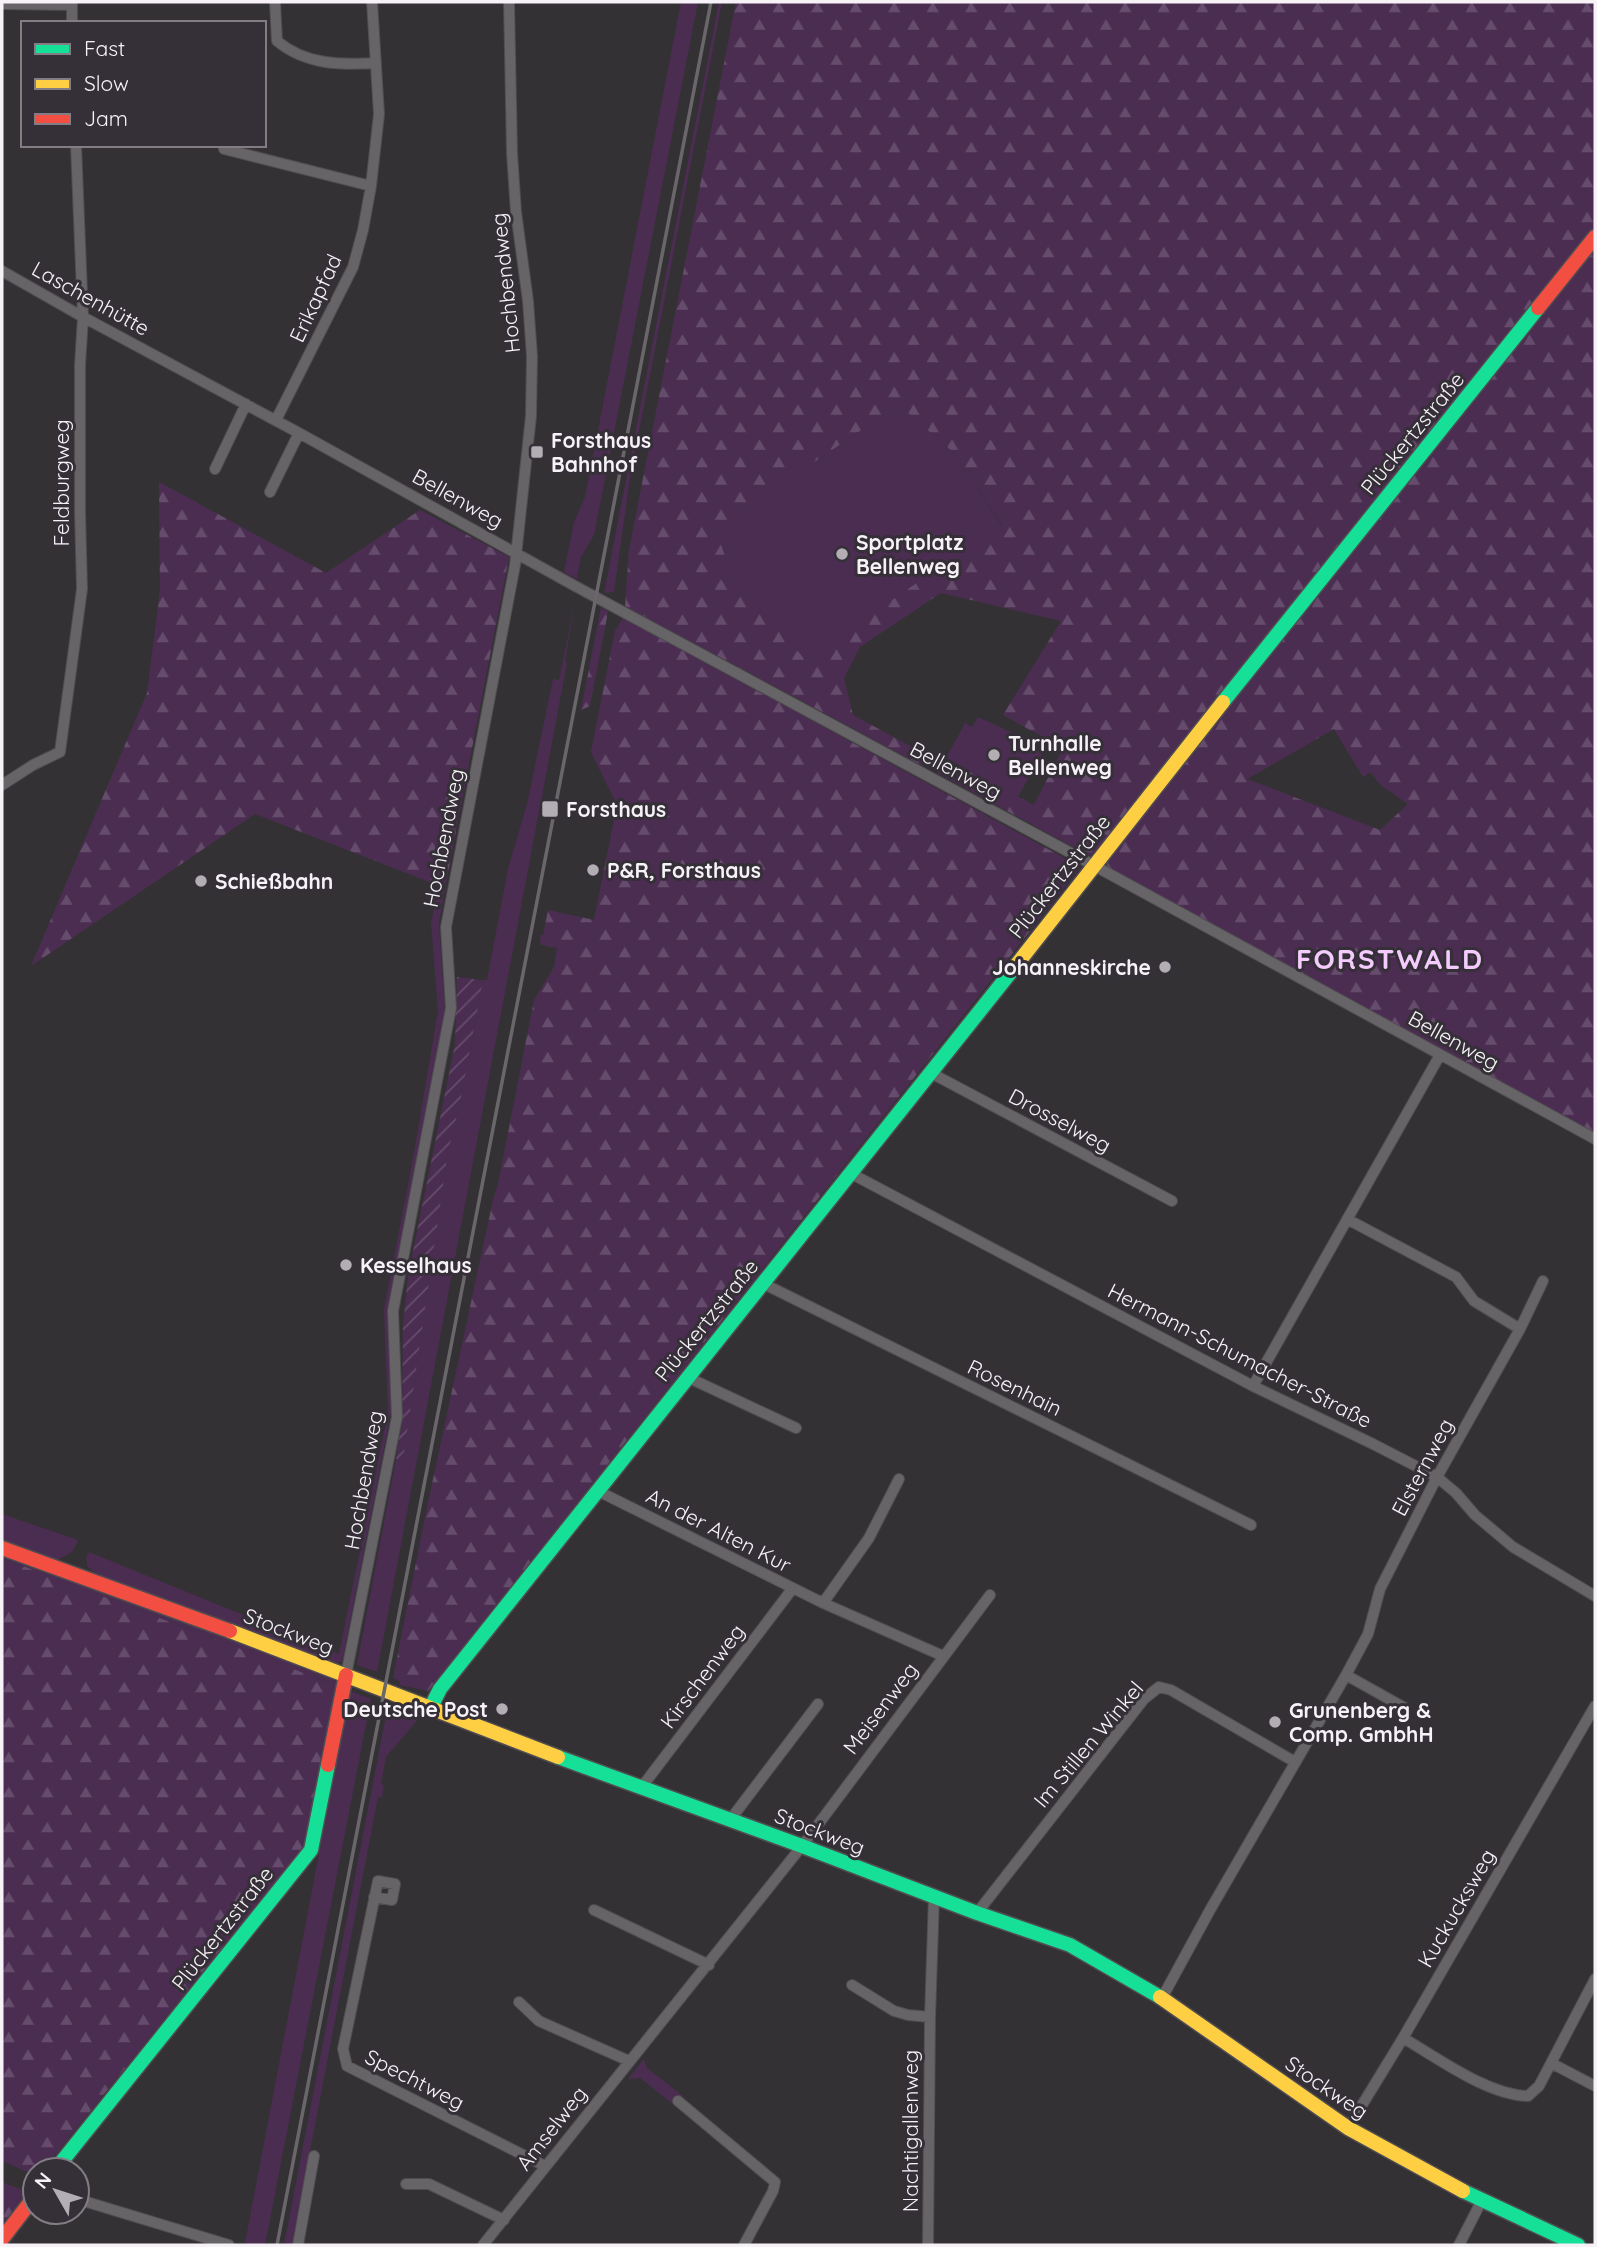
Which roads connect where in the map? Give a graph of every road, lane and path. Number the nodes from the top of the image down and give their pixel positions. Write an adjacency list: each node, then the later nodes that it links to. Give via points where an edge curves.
1 (275, 2): 6 (street, via 277,41 289,50 308,60)
2 (373, 2): 6 (street, Erikapfad)
3 (509, 2): 19 (street, Hochbendweg, via 512,153 532,356 531,416)
4 (2, 4): 5 (street)
5 (72, 4)
6 (376, 63): 9 (street, Erikapfad, via 379,114)
7 (76, 147): 12 (street, Feldburgweg)
8 (224, 149): 9 (street)
9 (372, 186): 15 (street, Erikapfad, via 354,267)
10 (1595, 237): 21 (street, Plückertzstraße)
11 (2, 271): 12 (street, Laschenhütte)
12 (83, 317): 13 (street, Laschenhütte); 20 (street, Feldburgweg, via 82,589 60,752)
13 (163, 359): 14 (street, Bellenweg)
14 (246, 404): 15 (street, Bellenweg); 17 (street)
15 (276, 420): 16 (street, Bellenweg)
16 (299, 433): 18 (street); 19 (street, Bellenweg)
17 (215, 469)
18 (270, 492)
19 (517, 552): 21 (street, Bellenweg); 44 (street, Hochbendweg, via 446,927 451,1008 393,1311 397,1417)
20 (2, 785)
21 (1094, 866): 22 (street, Bellenweg); 23 (street, Plückertzstraße)
22 (1440, 1055): 24 (street, Bellenweg); 27 (street)
23 (931, 1073): 25 (street, Plückertzstraße); 26 (street, Drosselweg)
24 (1595, 1139)
25 (850, 1173): 29 (street, Plückertzstraße); 32 (street, Hermann-Schumacher-Straße)
26 (1172, 1200)
27 (1347, 1219): 30 (street, via 1456,1277 1474,1301); 32 (street)
28 (1543, 1281): 30 (street, Elsternweg)
29 (762, 1283): 31 (street, Plückertzstraße); 37 (street, Rosenhain)
30 (1520, 1329): 34 (street, Elsternweg)
31 (687, 1377): 33 (street); 36 (street, Plückertzstraße)
32 (1253, 1386): 34 (street, Hermann-Schumacher-Straße)
33 (796, 1428)
34 (1437, 1477): 41 (street, Hermann-Schumacher-Straße, via 1513,1547); 45 (street, Elsternweg, via 1380,1589 1368,1634)
35 (899, 1479): 42 (street, via 869,1538)
36 (598, 1491): 39 (street, An der Alten Kur); 49 (street, Plückertzstraße, via 440,1689)
37 (1251, 1525)
38 (2, 1548): 44 (street, Stockweg)
39 (793, 1588): 42 (street, An der Alten Kur); 51 (street, Kirschenweg)
40 (990, 1595): 43 (street, Meisenweg)
41 (1595, 1596)
42 (823, 1604): 43 (street, An der Alten Kur)
43 (943, 1656): 53 (street, Meisenweg)
44 (346, 1675): 49 (street, Stockweg); 70 (street, Plückertzstraße, via 311,1850)
45 (1346, 1675): 48 (street); 50 (street, Elsternweg)
46 (818, 1704): 52 (street)
47 (1595, 1706): 64 (street, Kuckucksweg)
48 (1405, 1708)
49 (430, 1709): 51 (street, Stockweg)
50 (1295, 1762): 57 (street, Im Stillen Winkel, via 1159,1687 1144,1699); 61 (street, Elsternweg)
51 (641, 1788): 52 (street, Stockweg)
52 (730, 1820): 53 (street, Stockweg)
53 (802, 1846): 54 (street, Stockweg); 58 (street, Amselweg)
54 (934, 1896): 57 (street, Stockweg); 63 (street, Nachtigallenweg)
55 (374, 1897): 72 (street, Spechtweg, via 343,2049 346,2066)
56 (594, 1910): 58 (street)
57 (977, 1913): 61 (street, Stockweg, via 1070,1945)
58 (709, 1965): 65 (street, Amselweg)
59 (1595, 1979): 66 (street)
60 (852, 1985): 63 (street, via 894,2011)
61 (1162, 1998): 69 (street, Stockweg)
62 (519, 2002): 65 (street, via 539,2021)
63 (930, 2017): 83 (street, Nachtigallenweg)
64 (1403, 2038): 66 (street, via 1473,2078 1514,2095 1528,2096); 69 (street, Kuckucksweg)
65 (629, 2061): 72 (street, Amselweg)
66 (1551, 2063): 67 (street)
67 (1595, 2086)
68 (678, 2101): 82 (street, via 775,2182)
69 (1348, 2128): 74 (street, Stockweg)
70 (66, 2156)
71 (314, 2156): 80 (street)
72 (545, 2166): 77 (street, Amselweg)
73 (406, 2184): 77 (street, via 429,2184)
74 (1482, 2200): 84 (street); 85 (street, Stockweg)
75 (91, 2203): 79 (street)
76 (21, 2214): 78 (street)
77 (504, 2220): 81 (street, Amselweg)
78 (2, 2239)
79 (229, 2245)
80 (298, 2245)
81 (483, 2245)
82 (744, 2245)
83 (928, 2245)
84 (1459, 2245)
85 (1577, 2245)

